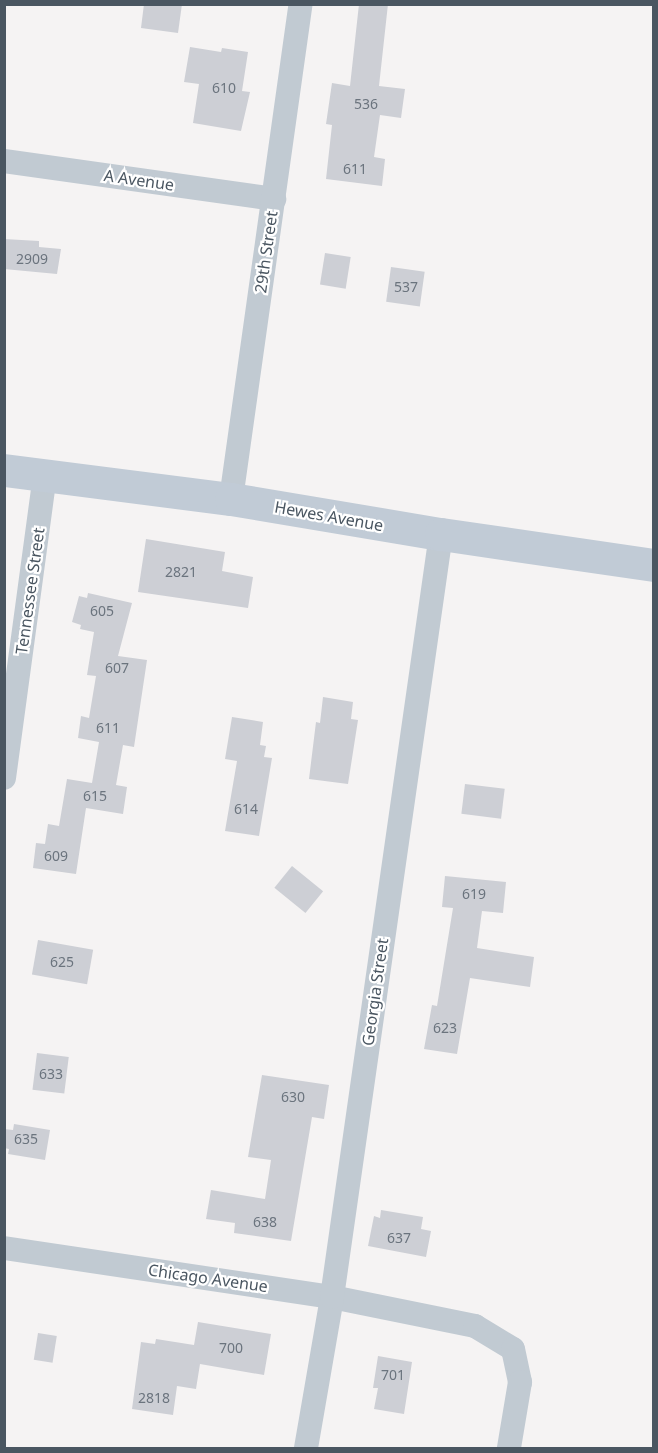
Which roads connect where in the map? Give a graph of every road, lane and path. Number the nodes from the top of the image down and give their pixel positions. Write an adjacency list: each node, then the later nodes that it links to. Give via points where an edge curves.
1 (301, 4): 3 (street, 29th Street)
2 (4, 161): 3 (street, A Avenue)
3 (274, 199): 6 (street, 29th Street)
4 (4, 470): 5 (main road, Hewes Avenue)
5 (45, 476): 6 (main road, Hewes Avenue); 9 (street, Tennessee Street)
6 (231, 499): 7 (main road, Hewes Avenue)
7 (441, 534): 8 (main road, Hewes Avenue); 11 (street, Georgia Street)
8 (654, 565)
9 (4, 778)
10 (4, 1248): 11 (street, Chicago Avenue)
11 (332, 1297): 12 (street, Georgia Street); 13 (street, Chicago Avenue, via 475,1326 513,1349 520,1382)
12 (306, 1449)
13 (509, 1449)

